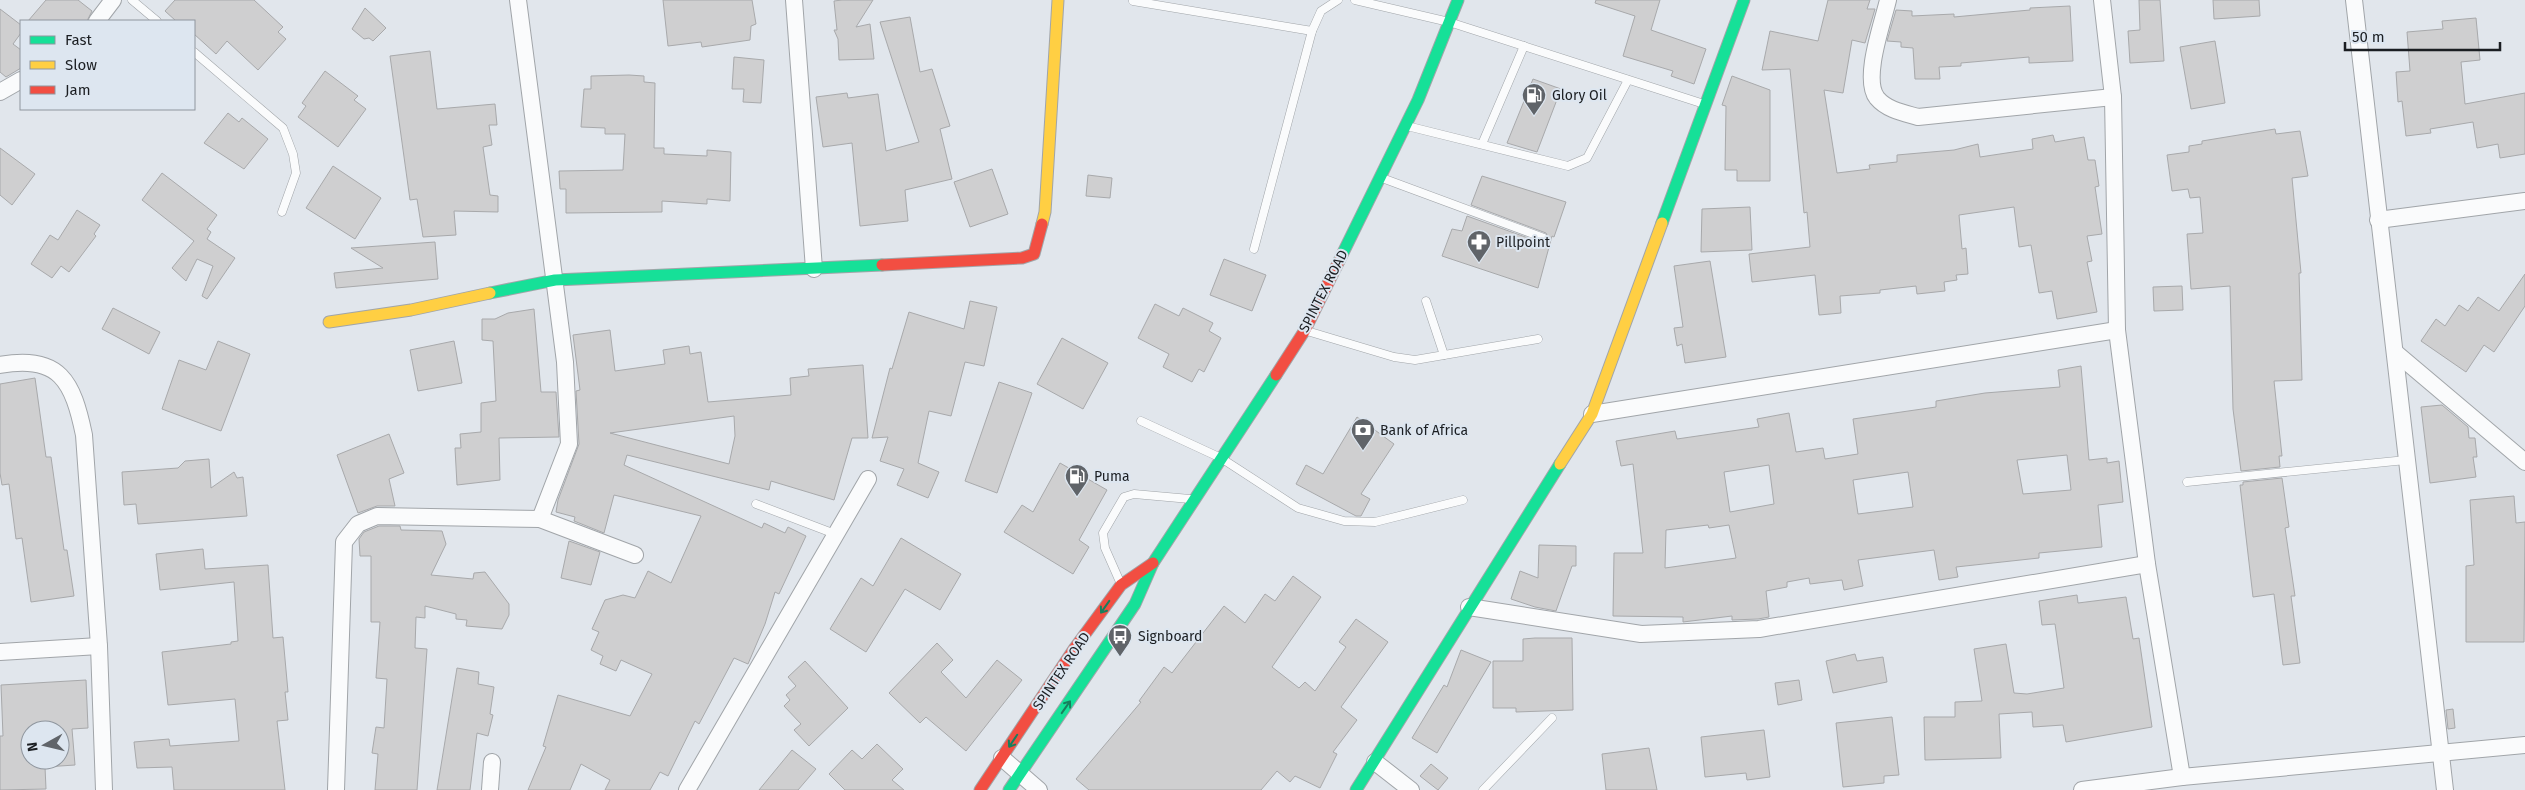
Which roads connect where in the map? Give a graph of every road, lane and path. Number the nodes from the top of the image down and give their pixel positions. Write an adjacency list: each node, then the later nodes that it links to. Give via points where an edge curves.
1 (113, 0): 14 (street)
2 (132, 0): 15 (lane)
3 (518, 0): 34 (street)
4 (794, 0): 33 (street)
5 (1058, 0): 33 (street, via 1045,212 1034,254 1022,258)
6 (1338, 0): 17 (lane, via 1321,11)
7 (1355, 0): 16 (lane)
8 (1458, 0): 16 (street, SPINTEX ROAD)
9 (1744, 0): 24 (street)
10 (1888, 0): 23 (street, via 1872,64 1872,85 1877,97 1895,111 1918,117)
11 (2102, 0): 23 (street)
12 (2354, 0): 30 (street)
13 (1133, 1): 17 (lane)
14 (98, 20)
15 (156, 20)
16 (1449, 22): 18 (lane); 25 (street, SPINTEX ROAD)
17 (1312, 31): 32 (lane)
18 (1524, 46): 20 (lane); 26 (lane)
19 (195, 53): 29 (lane, via 283,128 296,173)
20 (1628, 80): 24 (lane); 26 (lane, via 1587,158 1577,164 1568,166)
21 (20, 81): 22 (street)
22 (0, 92)
23 (2113, 97): 38 (street)
24 (1705, 105): 43 (street)
25 (1406, 125): 26 (lane); 27 (street, SPINTEX ROAD)
26 (1482, 144)
27 (1380, 177): 31 (lane); 37 (street, SPINTEX ROAD)
28 (2525, 201): 30 (street)
29 (282, 212)
30 (2378, 220): 40 (street)
31 (1544, 238)
32 (1254, 249)
33 (814, 269): 34 (street)
34 (555, 280): 36 (street, via 411,310); 53 (street, via 565,362 569,444)
35 (1426, 300): 41 (lane)
36 (329, 322)
37 (1305, 330): 41 (lane, via 1394,357 1414,360); 45 (street, SPINTEX ROAD)
38 (2117, 330): 43 (street); 57 (street)
39 (1538, 339): 41 (lane)
40 (2396, 353): 46 (street); 47 (street)
41 (1444, 355)
42 (0, 366): 60 (street, via 30,361 53,369 70,387 78,406 84,435)
43 (1592, 414): 59 (street)
44 (1141, 421): 45 (lane)
45 (1221, 458): 50 (street, SPINTEX ROAD); 51 (lane, via 1298,508 1344,521 1376,522)
46 (2406, 460): 49 (lane); 64 (street)
47 (2525, 462)
48 (868, 479): 54 (street)
49 (2187, 482)
50 (1194, 500): 56 (street, SPINTEX ROAD); 58 (lane, via 1134,494 1124,497 1103,533 1105,548)
51 (1463, 500)
52 (756, 504): 54 (lane)
53 (540, 519): 55 (street); 71 (street, via 377,516 358,524 344,542)
54 (835, 534): 73 (street)
55 (635, 555)
56 (1153, 563): 58 (street, SPINTEX ROAD); 68 (street, SPINTEX ROAD, one-way to 56, via 1135,604)
57 (2147, 564): 59 (street, via 1759,629 1640,634); 69 (street)
58 (1121, 585): 65 (street, SPINTEX ROAD, one-way to 65)
59 (1469, 607): 67 (street)
60 (99, 646): 61 (street); 70 (street)
61 (0, 652)
62 (1552, 718): 79 (lane)
63 (2525, 745): 64 (street)
64 (2440, 754): 69 (street); 81 (street)
65 (1002, 758): 68 (street); 74 (street, SPINTEX ROAD)
66 (492, 762): 72 (street)
67 (1374, 762): 77 (street); 78 (street)
68 (1020, 773): 75 (street, SPINTEX ROAD); 76 (street)
69 (2182, 777): 80 (street)
70 (104, 790)
71 (336, 790)
72 (490, 790)
73 (687, 790)
74 (980, 790)
75 (1009, 790)
76 (1039, 790)
77 (1356, 790)
78 (1411, 790)
79 (1483, 790)
80 (2082, 790)
81 (2445, 790)

